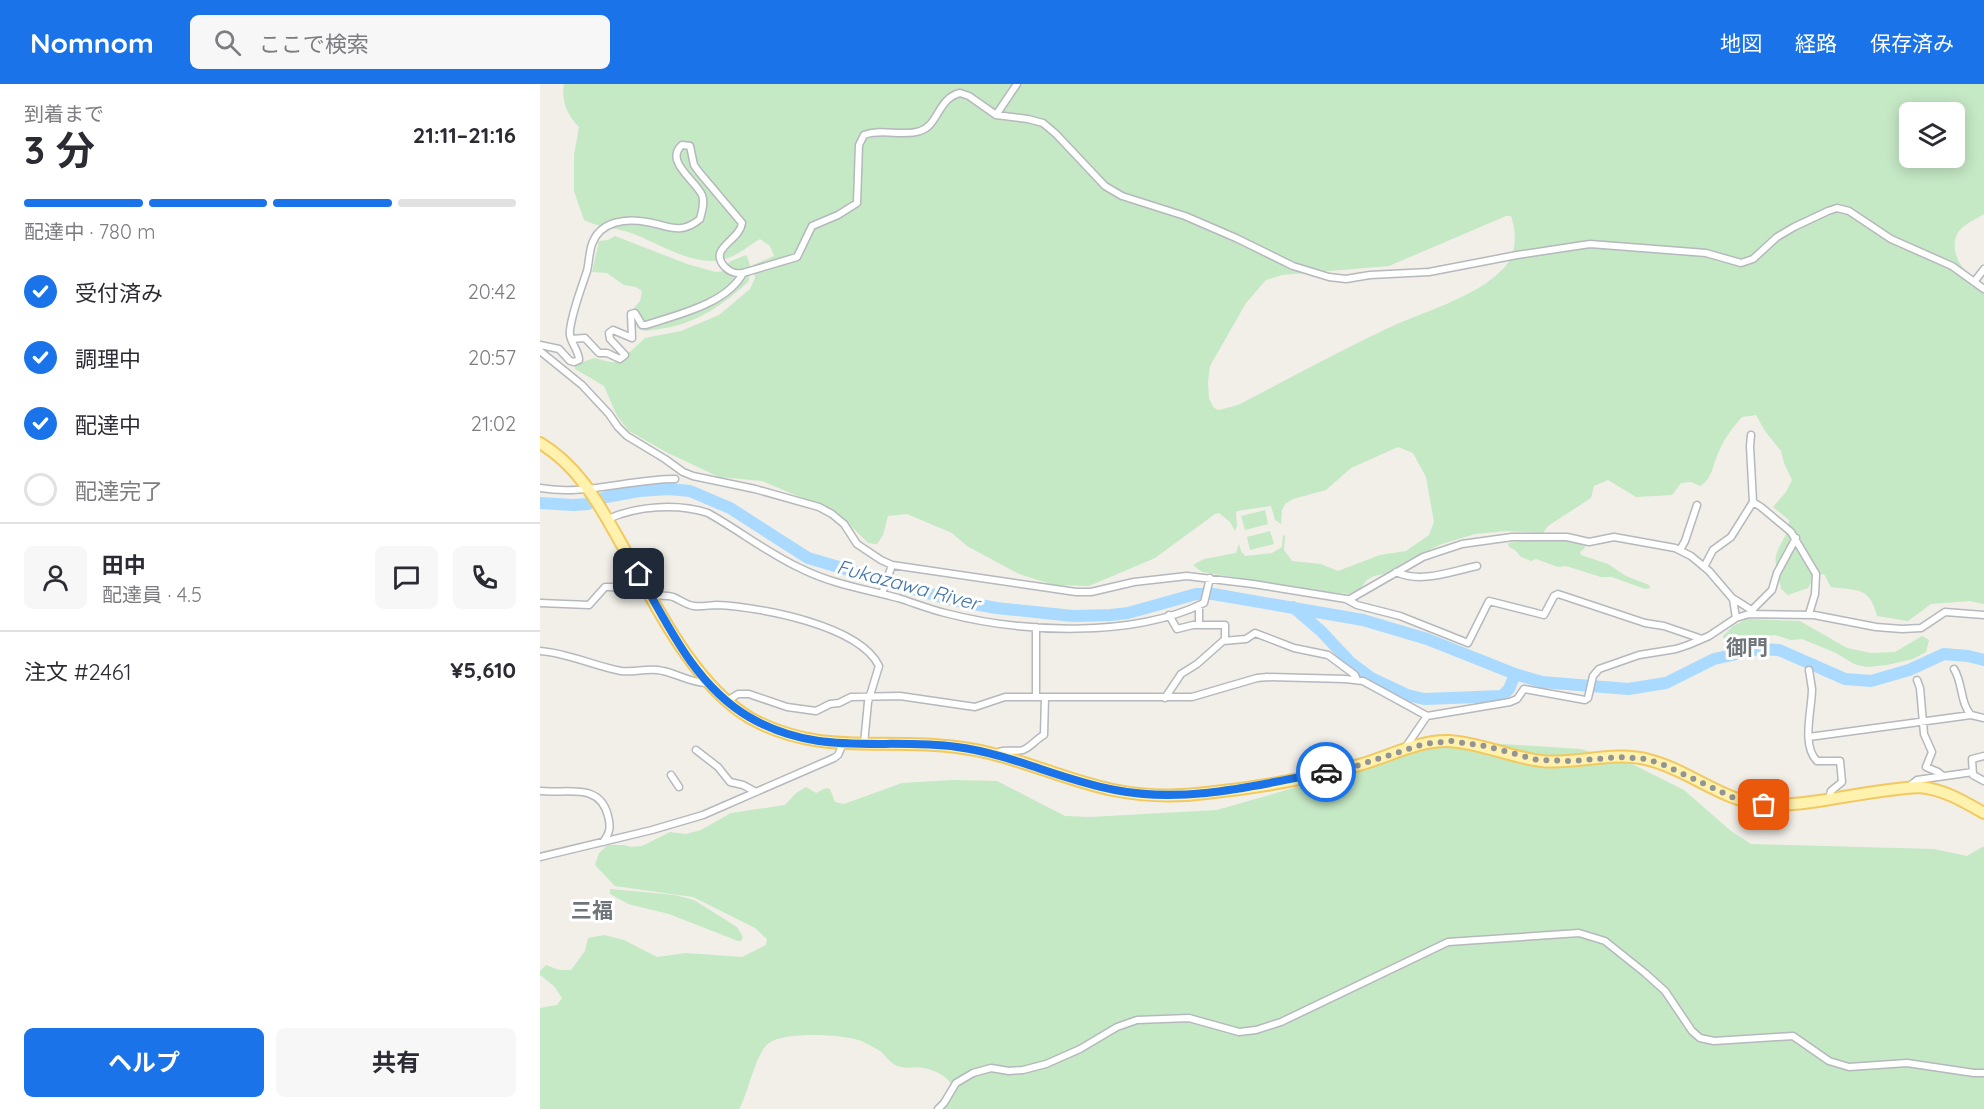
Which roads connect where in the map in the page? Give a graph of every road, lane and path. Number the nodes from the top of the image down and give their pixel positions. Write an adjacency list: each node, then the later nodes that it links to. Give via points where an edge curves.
1 (1017, 84): 2 (street)
2 (996, 116): 4 (street, via 960,93 947,100 921,131 864,135 858,145 857,203 812,226 797,257); 5 (street, via 1043,123 1105,186 1122,196 1185,216 1293,266 1329,277 1429,272 1590,244 1698,252 1742,263 1753,259 1777,237 1837,208 1849,211 1891,239 1952,266)
3 (1984, 269): 5 (street)
4 (743, 273): 7 (street, via 712,302 644,326 633,313 632,338 613,330 609,333 625,355 620,359 599,353 585,338); 7 (street, via 727,269 719,255 741,230 742,223 694,165 690,146 682,145 677,163 702,196 700,219 678,228 641,221 603,228 592,244 569,330)
5 (1974, 282): 6 (street)
6 (1984, 289)
7 (571, 339): 8 (street, via 579,357 577,362 570,361 559,349)
8 (540, 345)
9 (540, 351): 21 (street, via 582,385 627,436 683,472 819,507 844,524 857,544)
10 (1751, 435): 15 (street)
11 (540, 443): 14 (main road, via 567,462)
12 (675, 480): 14 (street, via 640,481)
13 (540, 488): 14 (street)
14 (589, 490): 17 (main road)
15 (1753, 502): 18 (street); 22 (street, via 1731,537 1713,550)
16 (1697, 505): 19 (street)
17 (606, 516): 25 (street, via 648,509 701,510 801,569 851,587); 26 (main road)
18 (1796, 538): 31 (street, via 1772,590); 32 (street, via 1816,574)
19 (1680, 550): 22 (street); 23 (street, via 1614,537 1590,542 1567,537 1497,538 1440,550)
20 (1477, 566): 23 (street, via 1413,577)
21 (891, 567): 24 (street, via 1076,592 1170,577); 25 (street)
22 (1704, 567): 28 (street)
23 (1396, 572): 27 (street)
24 (1210, 579): 27 (street); 30 (street, via 1206,600)
25 (883, 592): 37 (street, via 944,613)
26 (650, 594): 29 (street, via 611,586 605,587 589,605); 45 (main road); 46 (street, via 674,597 696,606 770,612 845,636 879,666)
27 (1346, 599): 38 (street, via 1468,643 1489,602 1544,615 1558,594)
28 (1733, 599): 31 (street); 35 (street)
29 (540, 603)
30 (1199, 605): 33 (street); 36 (street)
31 (1753, 612): 32 (street); 35 (street)
32 (1809, 614): 34 (street, via 1902,629 1921,628 1945,612)
33 (1169, 615): 36 (street, via 1177,629); 37 (street, via 1098,629)
34 (1984, 615)
35 (1736, 618): 38 (street)
36 (1199, 624): 39 (street, via 1225,625)
37 (1036, 627): 47 (street)
38 (1702, 639): 52 (street, via 1599,669 1593,676 1588,698 1524,689 1510,702)
39 (1225, 640): 43 (street, via 1246,639 1255,633 1294,648 1324,653); 48 (street, via 1181,674)
40 (540, 651): 45 (street, via 622,671 660,670)
41 (1954, 669): 51 (street)
42 (1809, 670): 55 (street)
43 (1358, 680): 48 (street, via 1267,677 1192,697); 52 (street)
44 (1917, 680): 54 (street)
45 (707, 683): 49 (main road)
46 (870, 697): 47 (street, via 908,697 975,707 1002,697); 49 (street, via 851,697 816,711 787,707 749,694 738,694); 57 (street)
47 (1036, 697): 50 (street)
48 (1165, 698): 50 (street)
49 (727, 701): 56 (main road, via 749,717 789,735)
50 (1045, 701): 60 (street, via 1044,735 1021,751 1000,750)
51 (1971, 715): 53 (street); 54 (street)
52 (1427, 716): 59 (street)
53 (1984, 718)
54 (1923, 722): 55 (street); 64 (street, via 1932,752 1926,767)
55 (1809, 736): 70 (street, via 1815,760 1840,761 1842,782 1831,791)
56 (843, 744): 57 (main road); 69 (street, via 834,758)
57 (864, 744): 60 (main road, via 956,747)
58 (696, 750): 69 (street, via 730,782)
59 (1404, 750): 60 (main road, via 1337,770 1227,790 1168,795 1112,790); 70 (main road, via 1451,741 1538,760 1633,757 1662,764 1752,803 1775,806)
60 (993, 755)
61 (1984, 756): 62 (street, via 1973,758)
62 (1973, 772): 64 (street); 65 (street)
63 (671, 775): 66 (street)
64 (1943, 776): 67 (street, via 1917,780)
65 (1984, 781)
66 (679, 787)
67 (1908, 788): 70 (main road); 71 (main road, via 1938,790)
68 (540, 791): 72 (street, via 598,796 606,806 610,824 610,833)
69 (756, 792): 72 (street, via 703,814)
70 (1829, 800)
71 (1984, 813)
72 (603, 842): 73 (street)
73 (540, 857)
74 (1984, 1073): 75 (street, via 1907,1063 1849,1066 1829,1061 1793,1036 1714,1041 1700,1038 1665,991 1645,973 1605,941 1579,933 1448,942 1281,1022 1256,1030 1239,1032 1190,1018 1137,1020 1046,1064 1023,1071 991,1068 973,1072 956,1083)
75 (938, 1109)

